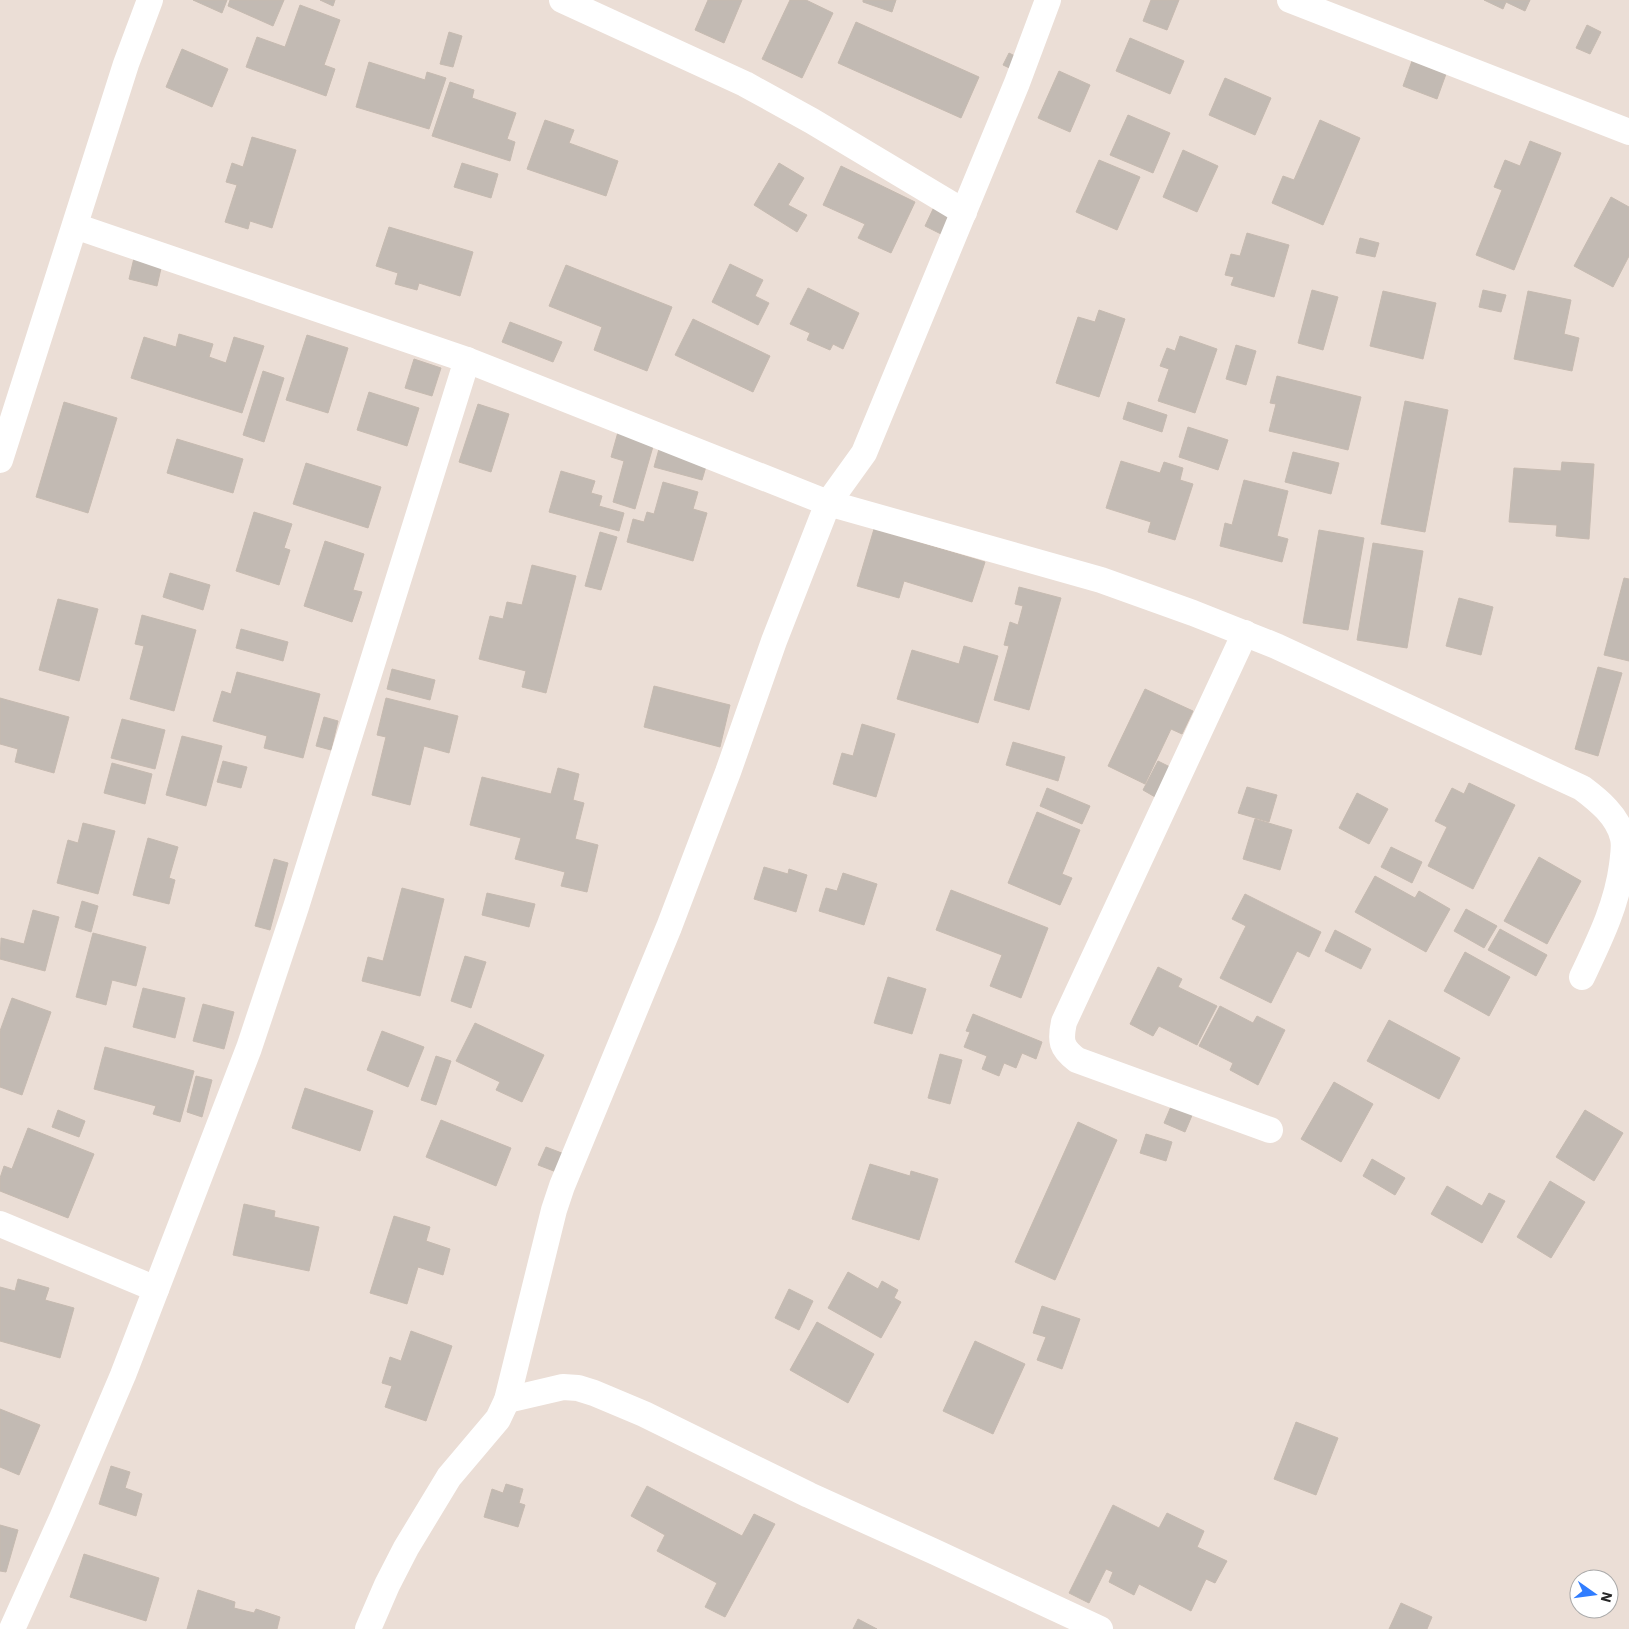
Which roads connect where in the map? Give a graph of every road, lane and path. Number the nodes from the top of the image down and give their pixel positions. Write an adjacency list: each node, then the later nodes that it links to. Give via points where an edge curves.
1 (150, 0): 7 (street, via 126,64)
2 (562, 0): 6 (street, via 745,84)
3 (1048, 0): 6 (street)
4 (1290, 0): 5 (street)
5 (1629, 132)
6 (964, 212): 10 (street, via 864,453)
7 (75, 226): 8 (street); 9 (street)
8 (467, 360): 10 (street); 15 (street, via 249,1048)
9 (0, 460)
10 (828, 503): 11 (street, via 1101,580); 16 (street, via 669,927 556,1202)
11 (1245, 633): 12 (street, via 1582,788 1599,801 1617,823 1623,837 1624,852 1614,902); 13 (street, via 1064,1022 1062,1043 1077,1060)
12 (1582, 977)
13 (1270, 1130)
14 (0, 1224): 15 (street)
15 (156, 1289): 17 (street, via 78,1482)
16 (507, 1400): 18 (street, via 498,1419 449,1477 406,1548); 19 (street, via 563,1387 594,1393)
17 (12, 1629)
18 (368, 1629)
19 (1100, 1629)

